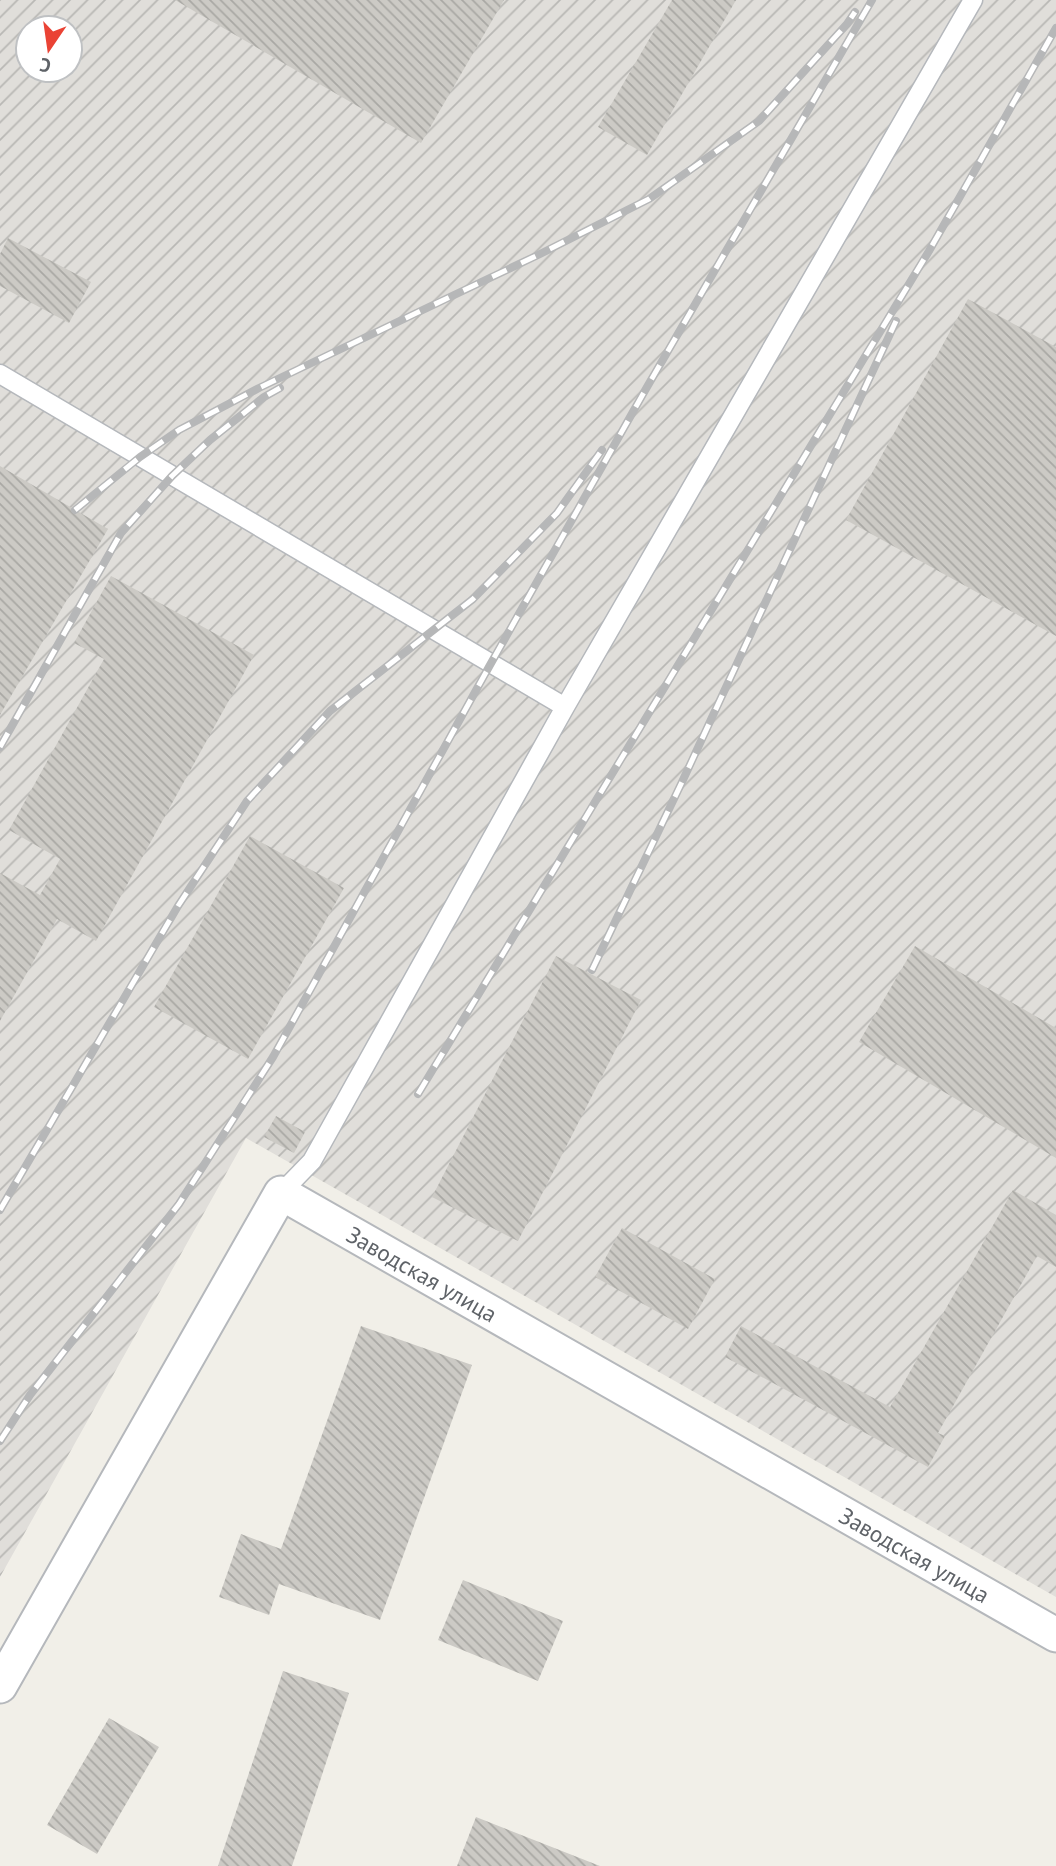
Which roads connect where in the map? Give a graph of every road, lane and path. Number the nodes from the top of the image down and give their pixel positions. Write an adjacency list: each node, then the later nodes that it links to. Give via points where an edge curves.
1 (973, 0): 3 (lane)
2 (0, 374): 3 (lane)
3 (565, 707): 4 (lane, via 312,1161)
4 (281, 1193): 5 (street, Заводская улица); 6 (street)
5 (1056, 1635)
6 (0, 1686)

